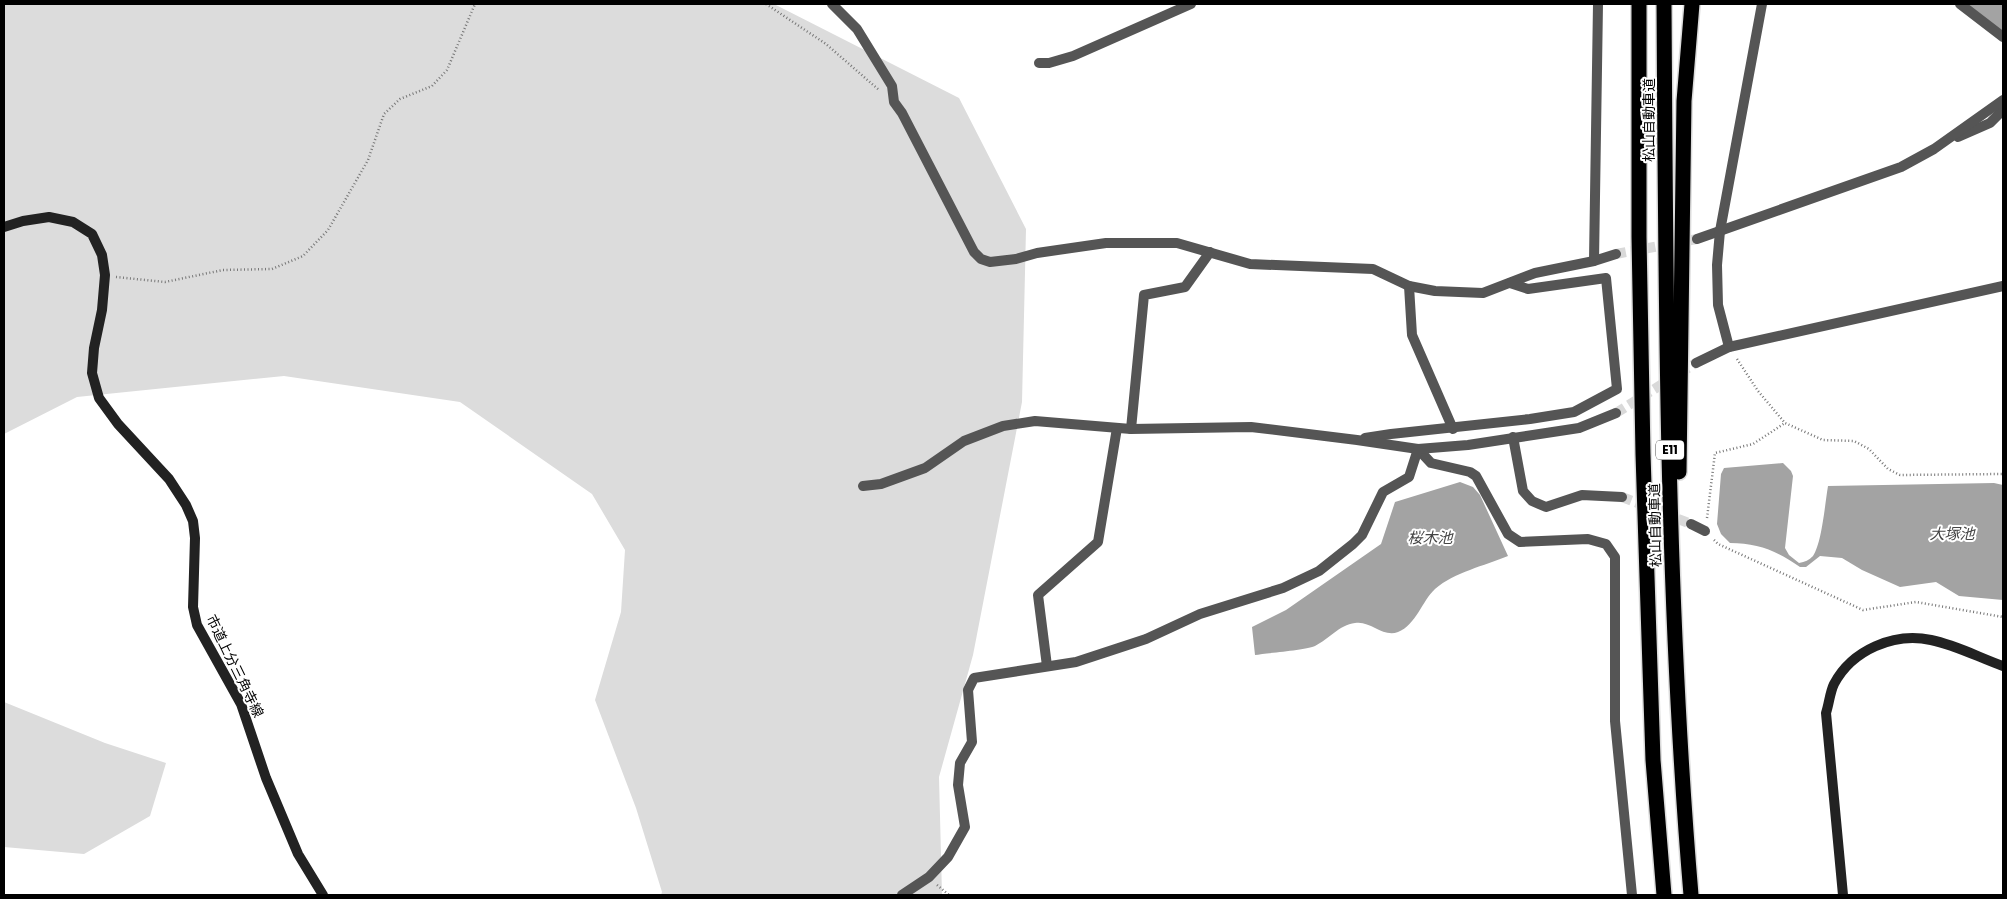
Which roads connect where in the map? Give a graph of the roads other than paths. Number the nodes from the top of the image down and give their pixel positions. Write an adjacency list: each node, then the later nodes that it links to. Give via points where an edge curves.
1 (832, 4): 17 (street, via 857,29 892,86 894,102 974,252 981,259 990,262 1016,260 1037,253 1106,243 1177,242)
2 (1192, 4): 10 (street, via 1073,56)
3 (1598, 4): 19 (street)
4 (1639, 4): 42 (highway, 松山自動車道 / E11, via 1643,454 1653,760)
5 (1664, 4): 36 (highway, 松山自動車道 / E11, via 1665,262)
6 (1692, 4): 36 (highway, via 1684,102 1680,452)
7 (1762, 4): 15 (street)
8 (1960, 4): 9 (street)
9 (2003, 36)
10 (1038, 63)
11 (2003, 100): 13 (street)
12 (2003, 110): 13 (street, via 1990,123)
13 (1949, 139): 15 (street, via 1901,167)
14 (4, 227): 39 (street, 市道上分三角寺線, via 49,217 74,222 92,234 102,255 105,275 92,373 99,398 118,424 169,479 186,505 193,521 195,538 193,607 197,625 241,704 266,778 298,854)
15 (1720, 231): 16 (street); 23 (street, via 1718,305)
16 (1696, 239)
17 (1210, 252): 21 (street, via 1250,264 1373,268); 27 (street, via 1185,286 1144,295)
18 (1616, 254): 19 (street)
19 (1594, 261): 20 (street, via 1535,273)
20 (1510, 283): 21 (street, via 1483,293); 28 (street, via 1528,288 1606,278 1617,389 1574,412)
21 (1410, 286): 28 (street, via 1412,335)
22 (2003, 286): 23 (street)
23 (1729, 347): 24 (street)
24 (1696, 363)
25 (1616, 413): 29 (street, via 1580,428)
26 (1117, 428): 27 (street); 32 (street, via 1035,422 1003,426 964,442 925,468 881,484); 37 (street, via 1098,542 1038,595)
27 (1131, 429): 30 (street, via 1251,427)
28 (1453, 429): 30 (street)
29 (1513, 437): 31 (street); 33 (street, via 1523,491 1532,501 1546,507 1582,495)
30 (1356, 440): 31 (street)
31 (1418, 449): 37 (street, via 1408,477 1384,492 1362,535 1319,571 1283,588 1200,614 1146,639 1076,662); 41 (street, via 1431,463 1476,476 1508,534 1520,542 1588,538 1606,544 1615,557 1615,721)
32 (863, 486)
33 (1622, 497)
34 (1691, 524): 35 (street)
35 (1705, 531)
36 (1673, 587): 43 (highway, 松山自動車道 / E11)
37 (1047, 666): 40 (street, via 974,678 968,690 972,742 960,763 958,785 965,827 948,857 929,877)
38 (2003, 666): 44 (street, via 1932,640 1908,637 1878,644 1848,663 1833,685 1826,713)
39 (322, 895)
40 (902, 895)
41 (1632, 895)
42 (1664, 895)
43 (1691, 895)
44 (1842, 895)

